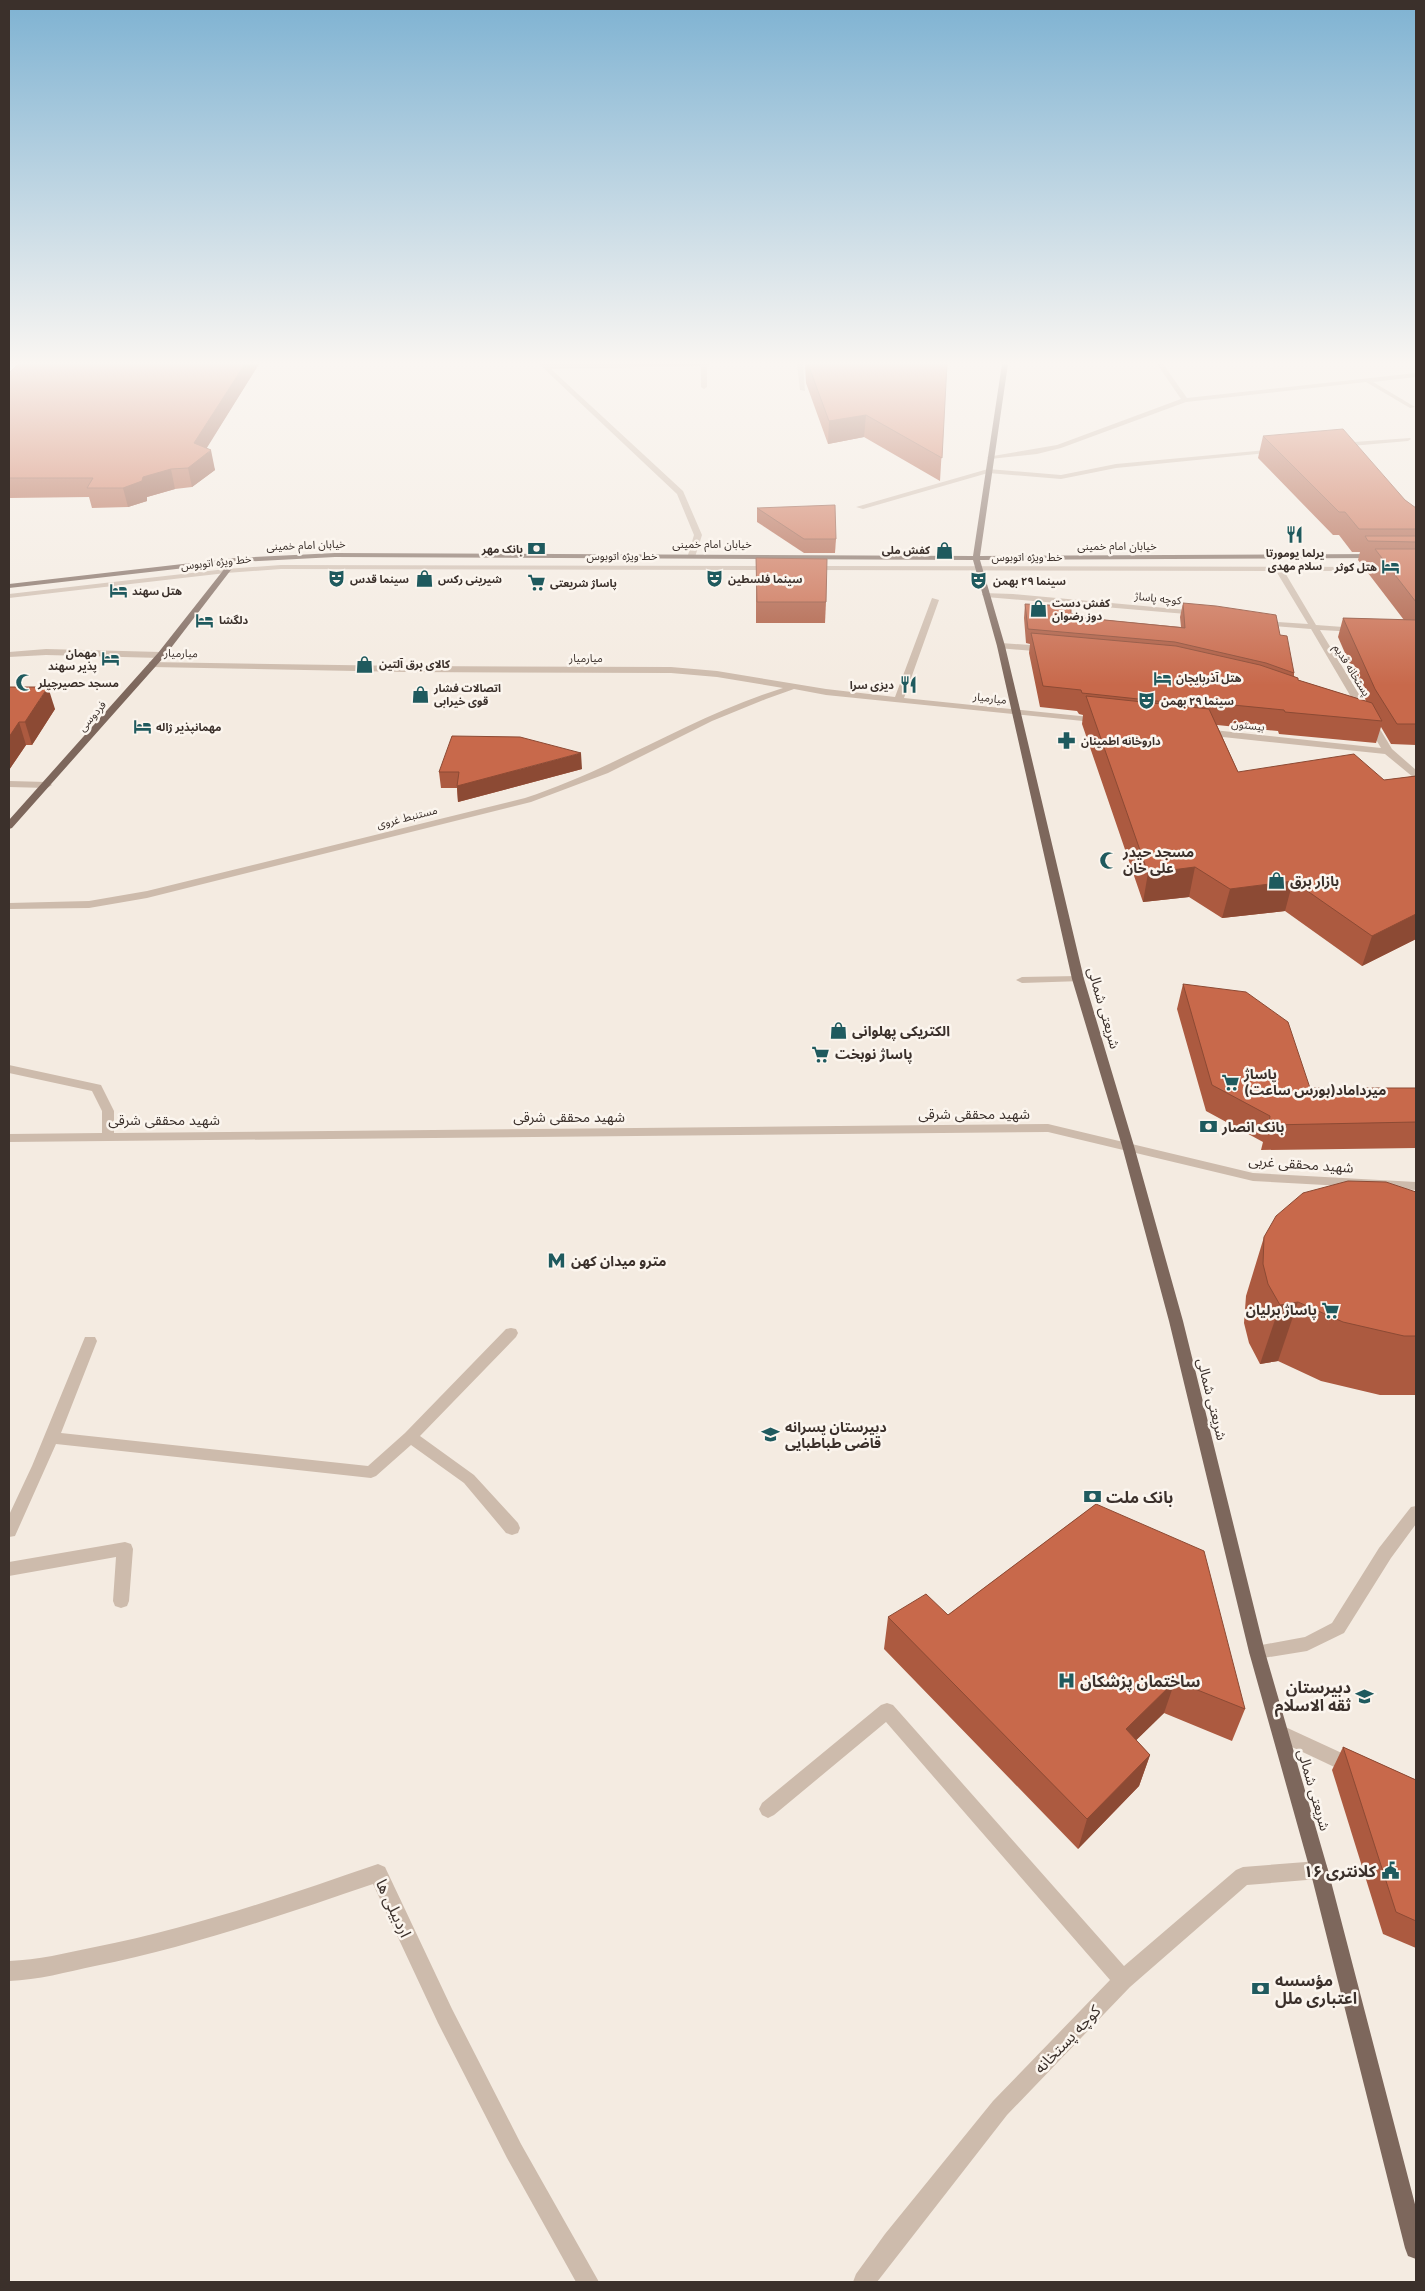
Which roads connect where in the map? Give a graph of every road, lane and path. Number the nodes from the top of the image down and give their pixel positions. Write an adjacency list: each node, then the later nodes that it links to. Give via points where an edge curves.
1 (656, 471): 5 (street, via 680,493 698,535)
2 (988, 471): 3 (street, via 1061,477); 4 (street); 8 (main road)
3 (1091, 471)
4 (860, 507)
5 (692, 555): 7 (main road, خیابان امام خمینی, via 336,554); 8 (main road, خیابان امام خمینی)
6 (1387, 556): 8 (main road, خیابان امام خمینی)
7 (235, 560): 13 (main road, فردوسی); 14 (main road, خیابان امام خمینی)
8 (977, 563): 10 (street, خط ویژه اتوبوس); 11 (street, خط ویژه اتوبوس); 15 (main road, شریعتی شمالی)
9 (783, 568): 13 (street, خط ویژه اتوبوس, via 281,567)
10 (803, 568)
11 (1279, 569): 12 (street, خط ویژه اتوبوس); 20 (street, پستخانه قدیم)
12 (1416, 569)
13 (226, 571): 16 (street, خط ویژه اتوبوس); 25 (main road, فردوسی)
14 (9, 586)
15 (986, 595): 18 (street, کوچه پاساژ); 22 (main road, شریعتی شمالی)
16 (9, 596)
17 (935, 600): 28 (street)
18 (1205, 614)
19 (1248, 621): 20 (street)
20 (1312, 627): 21 (street); 31 (street, پستخانه قدیم)
21 (1369, 631)
22 (1002, 646): 23 (street); 29 (main road, شریعتی شمالی)
23 (1052, 650)
24 (9, 655): 25 (street, via 46,652)
25 (161, 655): 26 (main road, فردوسی)
26 (152, 664): 27 (street, میارمیار, via 671,670); 37 (main road, فردوسی)
27 (793, 687): 28 (street, میارمیار); 39 (street, مستنبط غروی, via 707,718 603,771 545,794 114,901)
28 (899, 699): 29 (street, میارمیار)
29 (1016, 713): 32 (street); 40 (main road, شریعتی شمالی)
30 (1352, 714): 31 (street)
31 (1370, 721): 34 (street, پستخانه قدیم)
32 (1113, 723)
33 (1192, 731): 34 (street, بیستون)
34 (1388, 751): 35 (street, پستخانه قدیم)
35 (1416, 775)
36 (9, 784): 37 (street)
37 (47, 784): 38 (main road, فردوسی)
38 (9, 826)
39 (9, 906)
40 (1078, 979): 41 (street); 45 (main road, شریعتی شمالی)
41 (1022, 980)
42 (9, 1068): 43 (street, via 97,1088 108,1111)
43 (108, 1136): 44 (street, شهید محققی شرقی); 45 (street, شهید محققی شرقی, via 1048,1128)
44 (9, 1138)
45 (1128, 1146): 46 (street, شهید محققی غربی, via 1253,1177); 56 (main road, شریعتی شمالی, via 1176,1321)
46 (1416, 1186)
47 (510, 1333): 49 (street)
48 (90, 1341): 50 (street)
49 (410, 1437): 50 (street, via 372,1472); 52 (street, via 469,1479)
50 (51, 1438): 53 (street)
51 (1416, 1512): 56 (street, via 1385,1553 1338,1628 1307,1644)
52 (512, 1528)
53 (9, 1531)
54 (9, 1569): 55 (street, via 125,1549)
55 (121, 1602)
56 (1257, 1652): 57 (main road, شریعتی شمالی)
57 (1281, 1733): 58 (street); 60 (main road, شریعتی شمالی)
58 (1362, 1771)
59 (768, 1809): 62 (street, via 887,1711)
60 (1319, 1870): 62 (street, کوچه پستخانه, via 1244,1876); 63 (main road, شریعتی شمالی)
61 (9, 1971): 64 (street, اردبیلی ها, via 137,1950 378,1872 445,2016 509,2142)
62 (1123, 1980): 65 (street, کوچه پستخانه, via 1000,2108 892,2242)
63 (1416, 2248)
64 (588, 2282)
65 (864, 2282)

